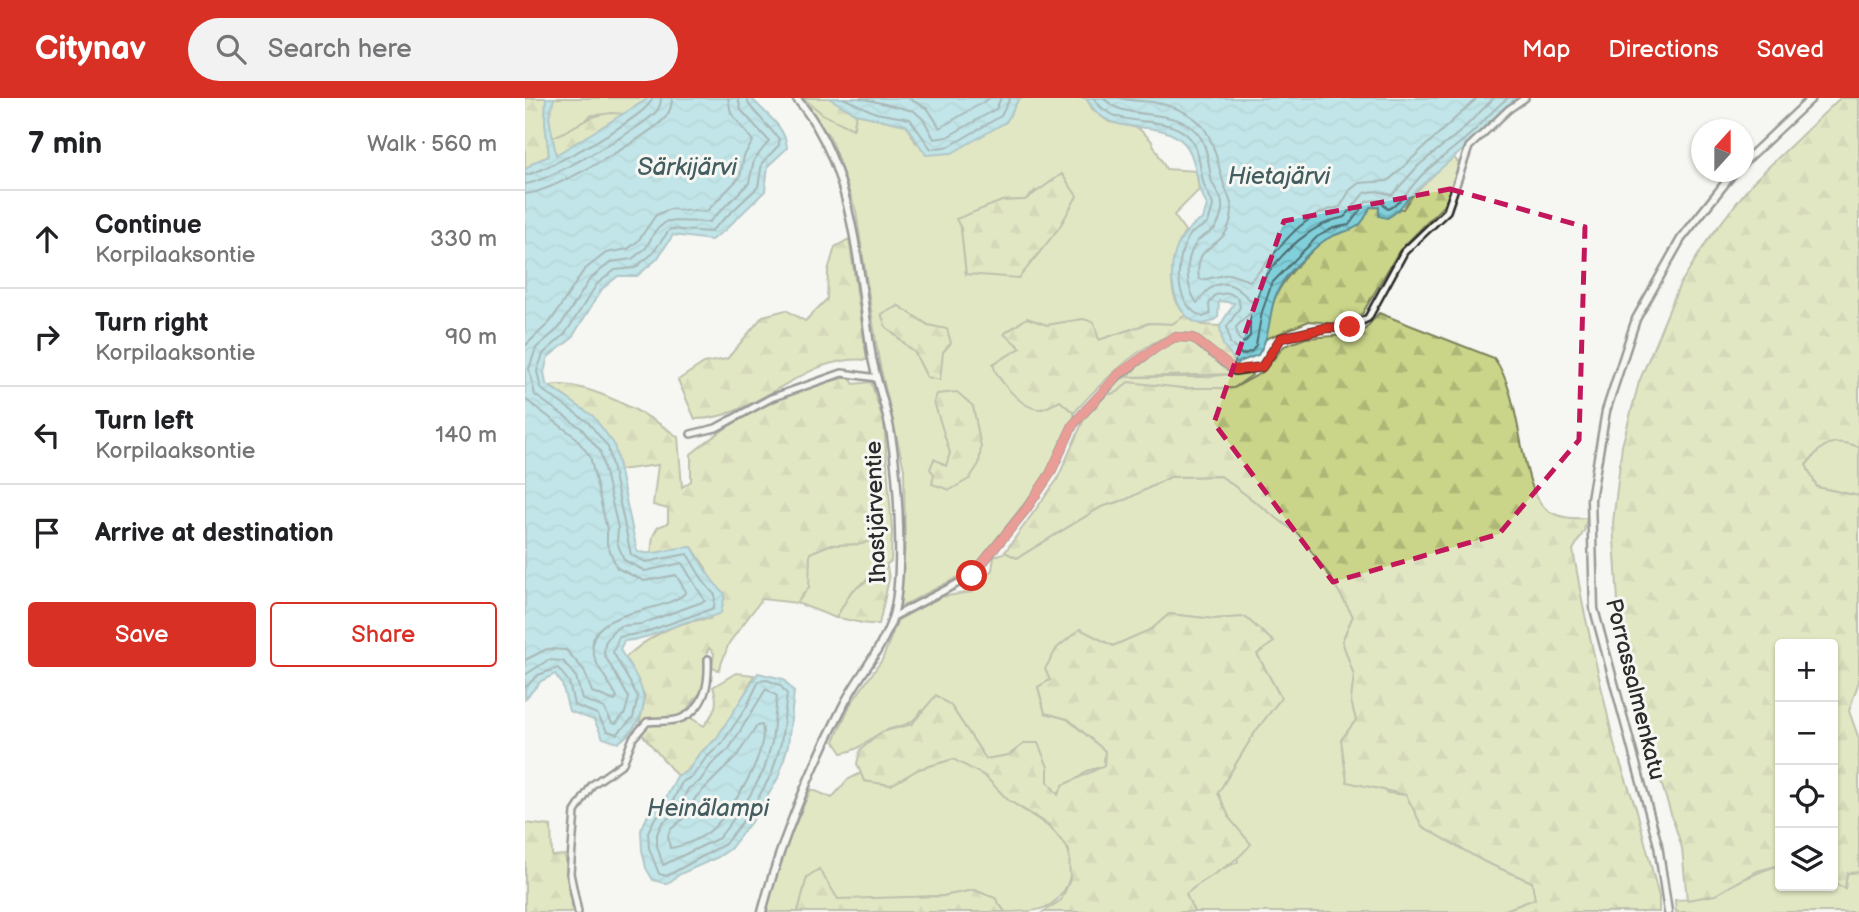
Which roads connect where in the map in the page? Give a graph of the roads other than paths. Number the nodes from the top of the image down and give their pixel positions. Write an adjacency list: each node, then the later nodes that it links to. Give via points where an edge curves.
1 (796, 98): 6 (street, Ihastjärventie, via 826,140 844,199)
2 (1525, 98): 8 (street, via 1469,147 1447,211 1404,253 1368,318 1350,327 1281,338 1262,367 1235,370 1185,335 1165,341 1119,374 1073,425 1050,474 972,576)
3 (1812, 98): 4 (street)
4 (1754, 153)
5 (1726, 182): 12 (street, Porrassalmenkatu, via 1681,239 1636,319 1606,411 1591,499 1594,609 1658,845)
6 (877, 378): 7 (street, via 842,373 771,398 716,428); 8 (street, Ihastjärventie, via 895,468 898,555)
7 (691, 434)
8 (893, 617): 11 (street, Ihastjärventie, via 879,649 844,703 796,807)
9 (708, 659): 10 (street, via 709,683 694,709 681,719 647,722 633,738 623,763 603,775 582,797 575,812 570,873)
10 (578, 912)
11 (762, 912)
12 (1668, 912)

